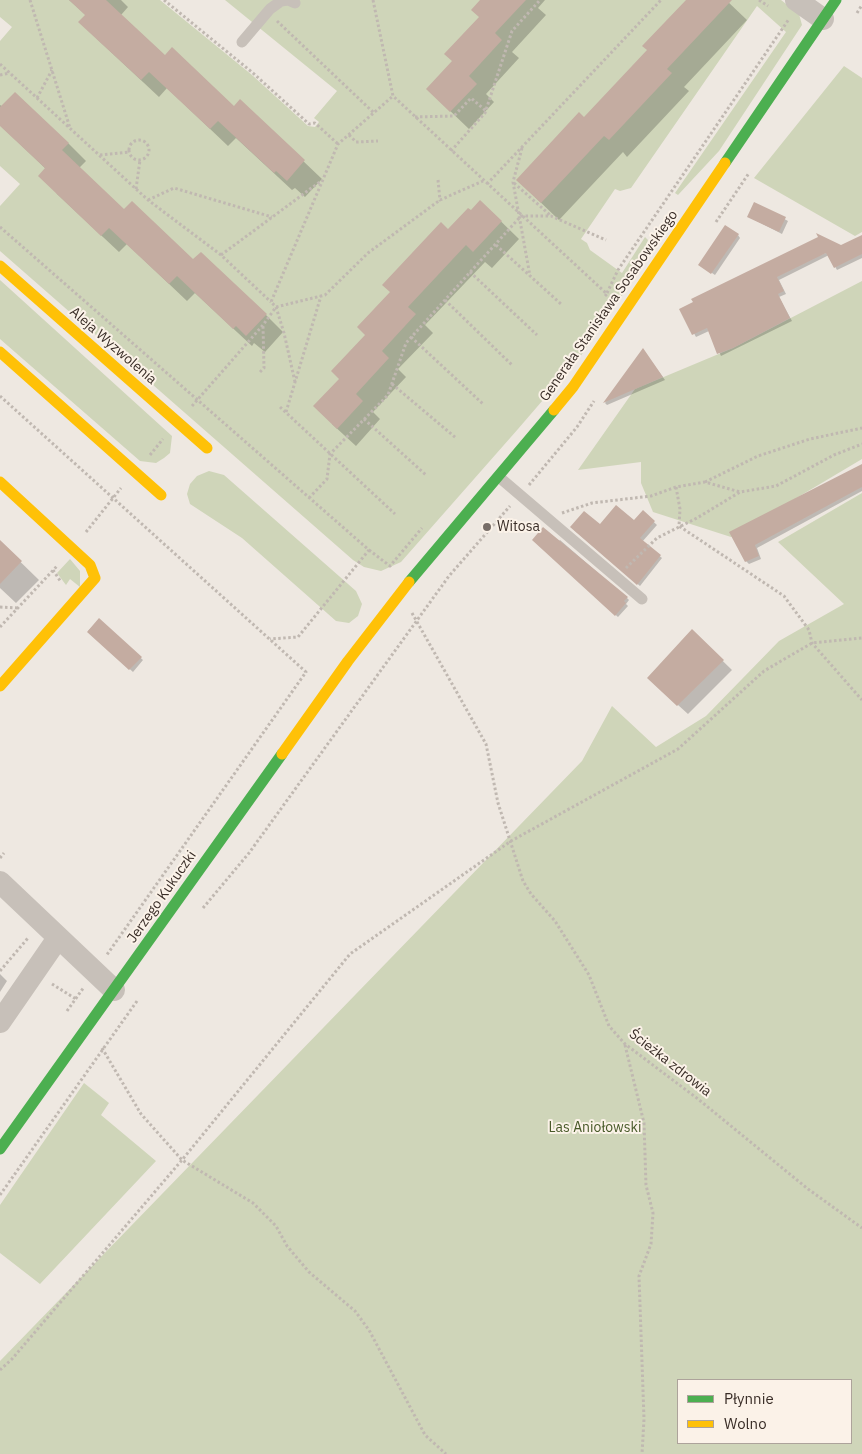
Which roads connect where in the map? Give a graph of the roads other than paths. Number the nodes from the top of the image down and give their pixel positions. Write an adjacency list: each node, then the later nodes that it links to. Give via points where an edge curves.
1 (836, 0): 4 (street, Generała Stanisława Sosabowskiego)
2 (798, 1): 4 (street)
3 (295, 3): 5 (lane, via 281,1)
4 (823, 19): 9 (street, Generała Stanisława Sosabowskiego, via 591,362)
5 (242, 42)
6 (0, 266): 8 (street, Aleja Wyzwolenia)
7 (0, 352): 11 (street)
8 (207, 448)
9 (499, 477): 12 (lane); 13 (street, Generała Stanisława Sosabowskiego, via 400,593)
10 (0, 482): 14 (street, via 90,565 95,578)
11 (161, 495)
12 (642, 599)
13 (348, 661): 17 (street, Jerzego Kukuczki)
14 (0, 686)
15 (0, 882): 16 (street)
16 (50, 930): 17 (street); 18 (street, via 34,972)
17 (114, 990): 19 (street, Jerzego Kukuczki)
18 (0, 1022)
19 (0, 1149)

